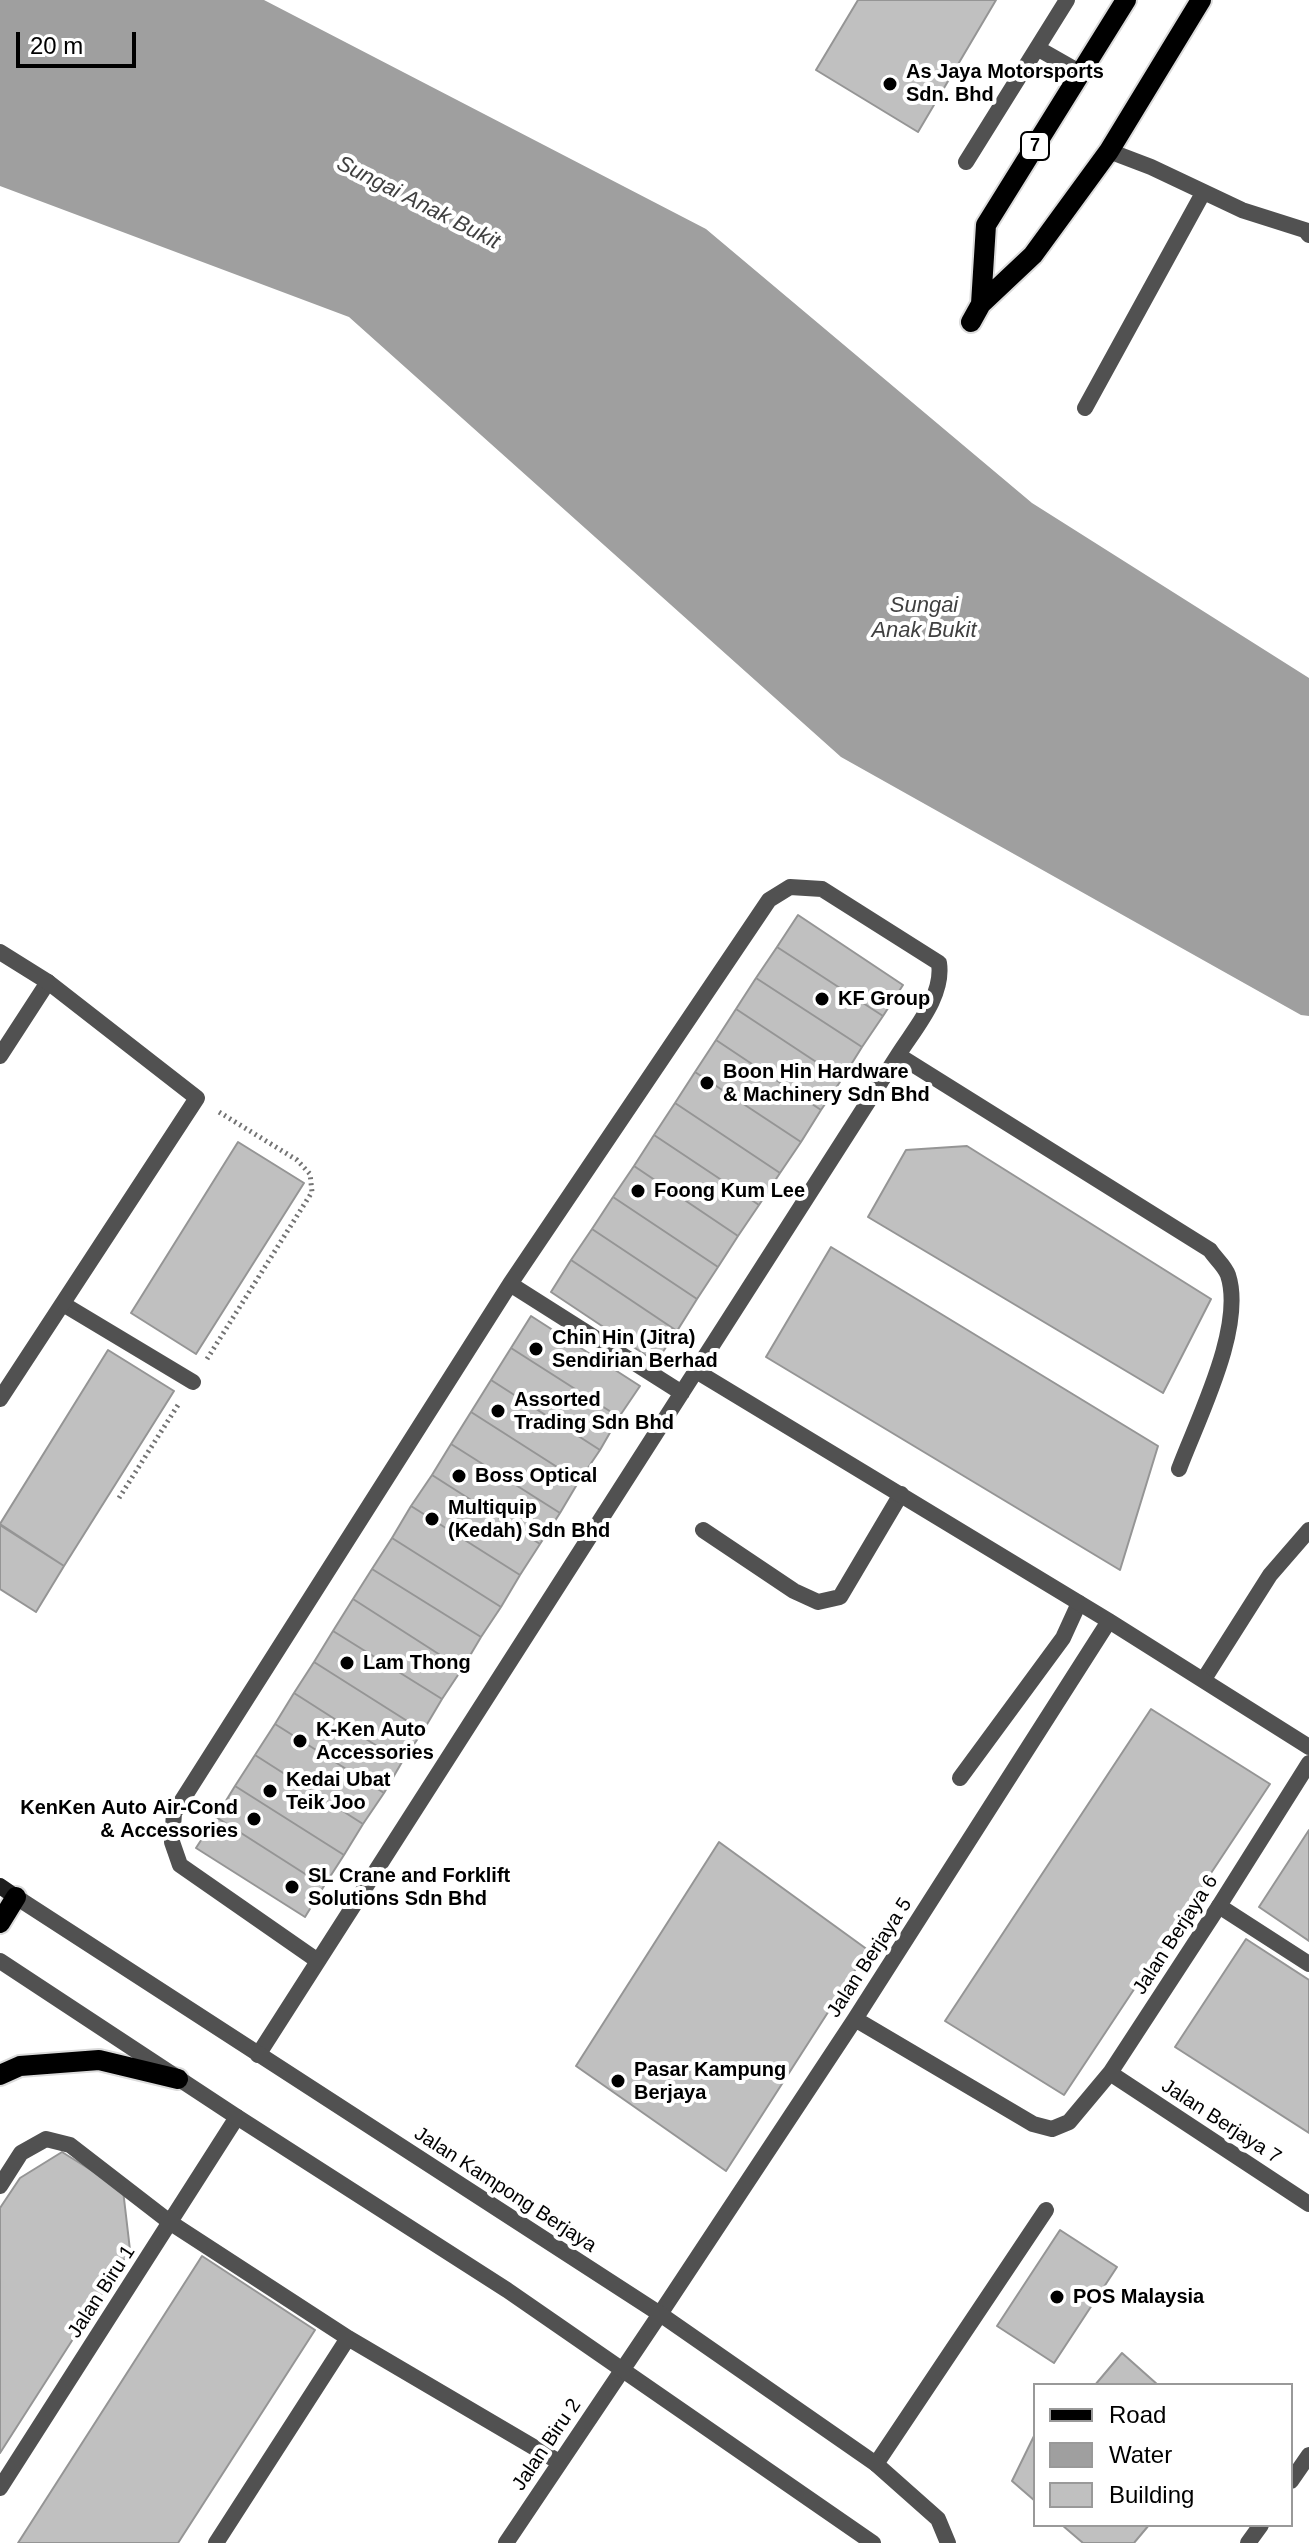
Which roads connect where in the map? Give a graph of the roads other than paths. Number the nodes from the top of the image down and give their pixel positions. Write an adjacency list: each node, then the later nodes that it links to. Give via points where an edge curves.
1 (1067, 0): 4 (street)
2 (1126, 0): 5 (main road, 7)
3 (1201, 0): 6 (main road, 7)
4 (1037, 48): 5 (street); 7 (street)
5 (1081, 73): 6 (main road, 7, via 986,225 976,313 1033,255)
6 (1109, 151): 8 (street)
7 (966, 162)
8 (1203, 193): 9 (street); 10 (street)
9 (1308, 230)
10 (1085, 408)
11 (0, 952): 12 (street)
12 (48, 982): 14 (street); 16 (street, via 197,1098)
13 (898, 1055): 15 (street, via 935,994 939,963 822,889 790,887 769,900); 17 (street); 21 (street, via 1210,1250 1227,1273 1233,1302 1229,1338)
14 (0, 1056)
15 (510, 1284): 19 (street); 35 (street, via 174,1813 172,1842 180,1865)
16 (63, 1304): 18 (street); 20 (street)
17 (696, 1371): 19 (street); 22 (street)
18 (193, 1382)
19 (682, 1393): 35 (street)
20 (0, 1399)
21 (1179, 1469)
22 (901, 1494): 23 (street, via 840,1597 818,1602); 25 (street)
23 (703, 1530)
24 (1309, 1530): 27 (street, via 1270,1575)
25 (1079, 1603): 26 (street); 30 (street, via 1063,1638)
26 (1109, 1621): 27 (street); 37 (street, Jalan Berjaya 5)
27 (1204, 1679): 28 (street)
28 (1309, 1747)
29 (1309, 1763): 32 (street, Jalan Berjaya 6)
30 (960, 1778)
31 (8, 1892): 33 (main road); 38 (street, Jalan Kampong Berjaya)
32 (1219, 1906): 36 (street); 39 (street, Jalan Berjaya 6)
33 (0, 1923)
34 (0, 1961): 41 (street)
35 (318, 1961): 38 (street)
36 (1309, 1964)
37 (855, 2019): 39 (street, Jalan Berjaya 6, via 1033,2124 1052,2129 1069,2122); 47 (street, Jalan Berjaya 5)
38 (258, 2055): 47 (street, Jalan Kampong Berjaya)
39 (1110, 2073): 44 (street, Jalan Berjaya 7)
40 (0, 2075): 41 (main road, via 20,2066 99,2060)
41 (178, 2079): 42 (street)
42 (237, 2117): 46 (street, Jalan Biru 1); 49 (street)
43 (0, 2186): 46 (street, via 21,2153 46,2139 70,2145)
44 (1309, 2204)
45 (1046, 2210): 52 (street)
46 (171, 2223): 48 (street); 54 (street, Jalan Biru 1)
47 (660, 2314): 49 (street, Jalan Berjaya 5); 52 (street, Jalan Kampong Berjaya)
48 (348, 2338): 51 (street); 55 (street)
49 (623, 2369): 51 (street, Jalan Biru 2); 57 (street)
50 (1309, 2455): 53 (street)
51 (559, 2462): 56 (street, Jalan Biru 2)
52 (876, 2464): 58 (street, Jalan Kampong Berjaya, via 938,2519)
53 (1293, 2478)
54 (0, 2488)
55 (216, 2543)
56 (506, 2543)
57 (873, 2543)
58 (948, 2543)

